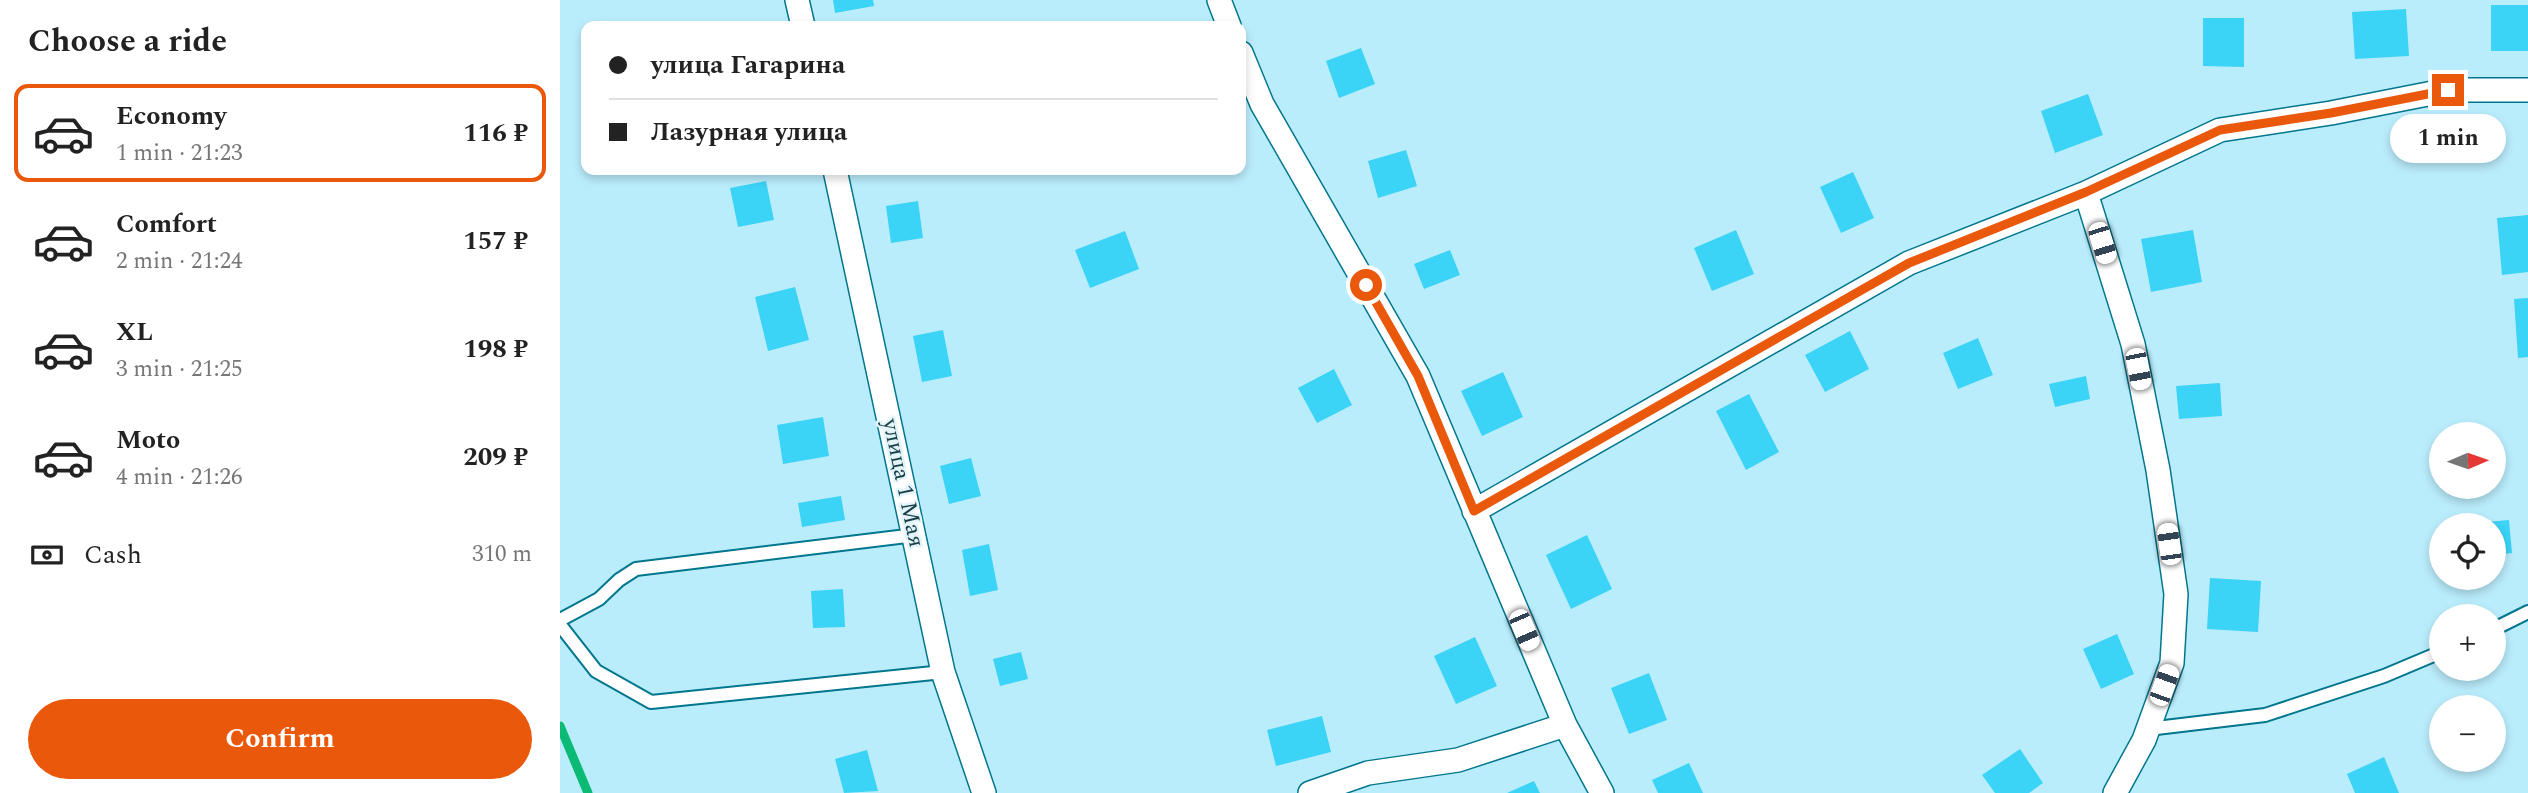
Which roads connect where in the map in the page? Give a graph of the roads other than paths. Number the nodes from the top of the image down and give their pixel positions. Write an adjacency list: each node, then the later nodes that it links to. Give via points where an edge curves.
1 (797, 0): 3 (street)
2 (1219, 0): 4 (street)
3 (802, 21)
4 (1228, 21)
5 (1246, 65): 9 (street, via 1262,104 1418,376)
6 (2528, 90): 8 (street, via 2448,90 2220,130)
7 (836, 175): 10 (street, улица 1 Мая)
8 (2086, 192): 9 (street, via 1909,263); 17 (street, via 2133,344 2176,594 2172,663)
9 (1474, 511): 16 (street)
10 (915, 535): 12 (lane, via 636,569); 15 (street, улица 1 Мая)
11 (2528, 612): 13 (lane)
12 (560, 623): 15 (lane, via 596,671 650,702)
13 (2506, 623)
14 (2429, 657): 17 (lane, via 2264,715)
15 (943, 672): 18 (street, улица 1 Мая)
16 (1565, 725): 19 (street, via 1458,760 1368,773); 20 (street)
17 (2148, 729): 21 (street)
18 (984, 793)
19 (1310, 793)
20 (1602, 793)
21 (2115, 793)

